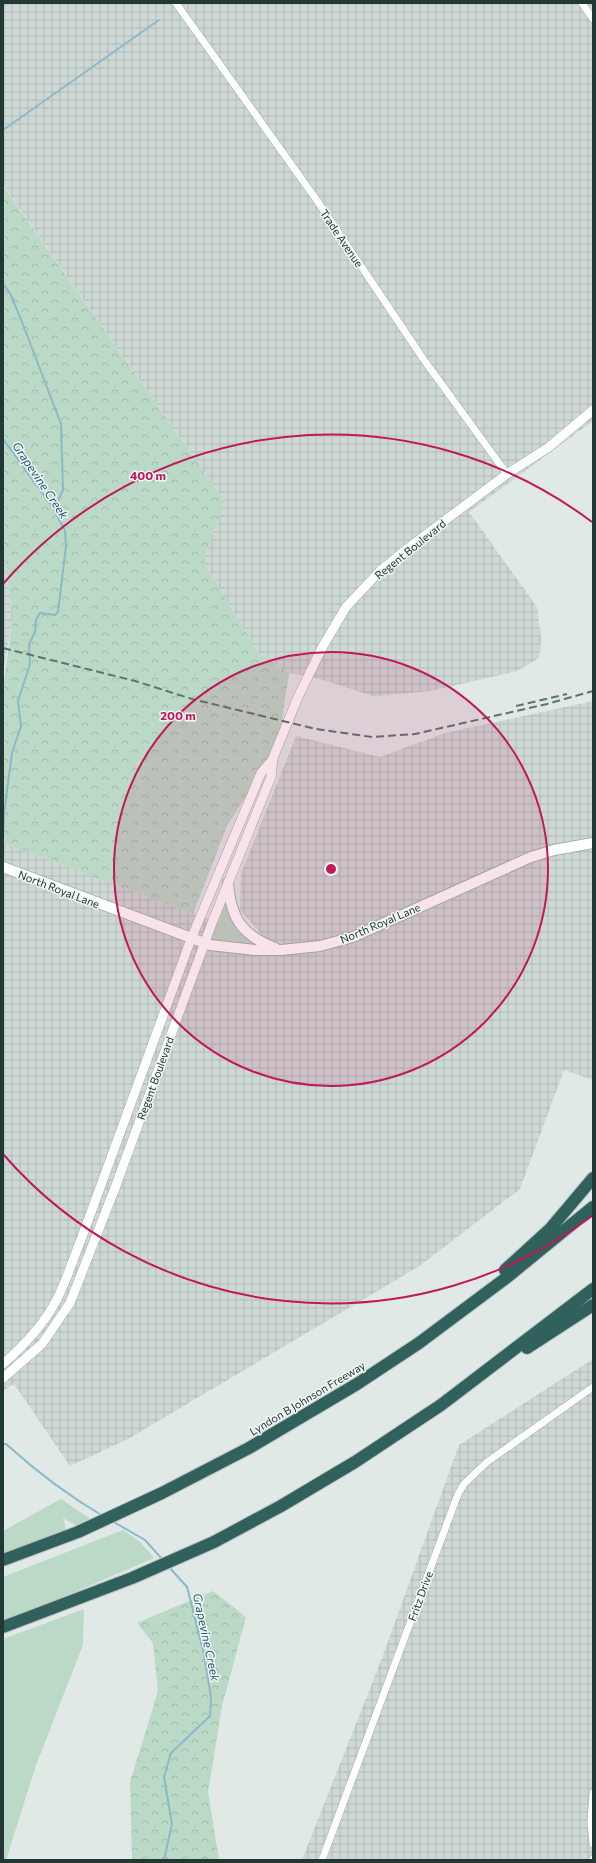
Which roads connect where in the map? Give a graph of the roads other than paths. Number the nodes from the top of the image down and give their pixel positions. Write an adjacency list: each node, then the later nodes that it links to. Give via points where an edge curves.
1 (176, 3): 5 (street, Trade Avenue, via 316,199 423,359)
2 (582, 3): 3 (street)
3 (593, 19)
4 (593, 410): 5 (street, Regent Boulevard, via 550,447)
5 (507, 474): 6 (street, Regent Boulevard, via 380,571 346,607 298,697)
6 (274, 758): 9 (street, Regent Boulevard, via 271,777); 10 (street, Regent Boulevard, via 261,773)
7 (593, 843): 12 (main road, North Royal Lane, via 531,857 353,937 320,946)
8 (4, 867): 10 (main road, North Royal Lane)
9 (228, 883): 11 (street, Regent Boulevard); 12 (main road, via 231,907 240,926 258,941)
10 (191, 939): 11 (main road, North Royal Lane); 18 (street, Regent Boulevard, via 62,1286 52,1308 32,1335)
11 (205, 943): 12 (main road, North Royal Lane, via 245,950); 19 (street, Regent Boulevard, via 70,1303 42,1344)
12 (281, 950)
13 (593, 1178): 17 (highway, via 550,1229)
14 (593, 1207): 17 (highway, Lyndon B Johnson Freeway, via 538,1254)
15 (593, 1289): 21 (highway)
16 (593, 1305): 21 (highway)
17 (419, 1342): 22 (highway, Lyndon B Johnson Freeway, via 357,1384 249,1448 162,1493 78,1532)
18 (3, 1364)
19 (3, 1378)
20 (593, 1386): 26 (street, Fritz Drive, via 487,1462 464,1484 458,1494)
21 (441, 1405): 23 (highway, via 355,1462 214,1542 132,1578)
22 (3, 1560)
23 (3, 1628)
24 (593, 1793): 25 (street)
25 (593, 1844)
26 (322, 1860)

